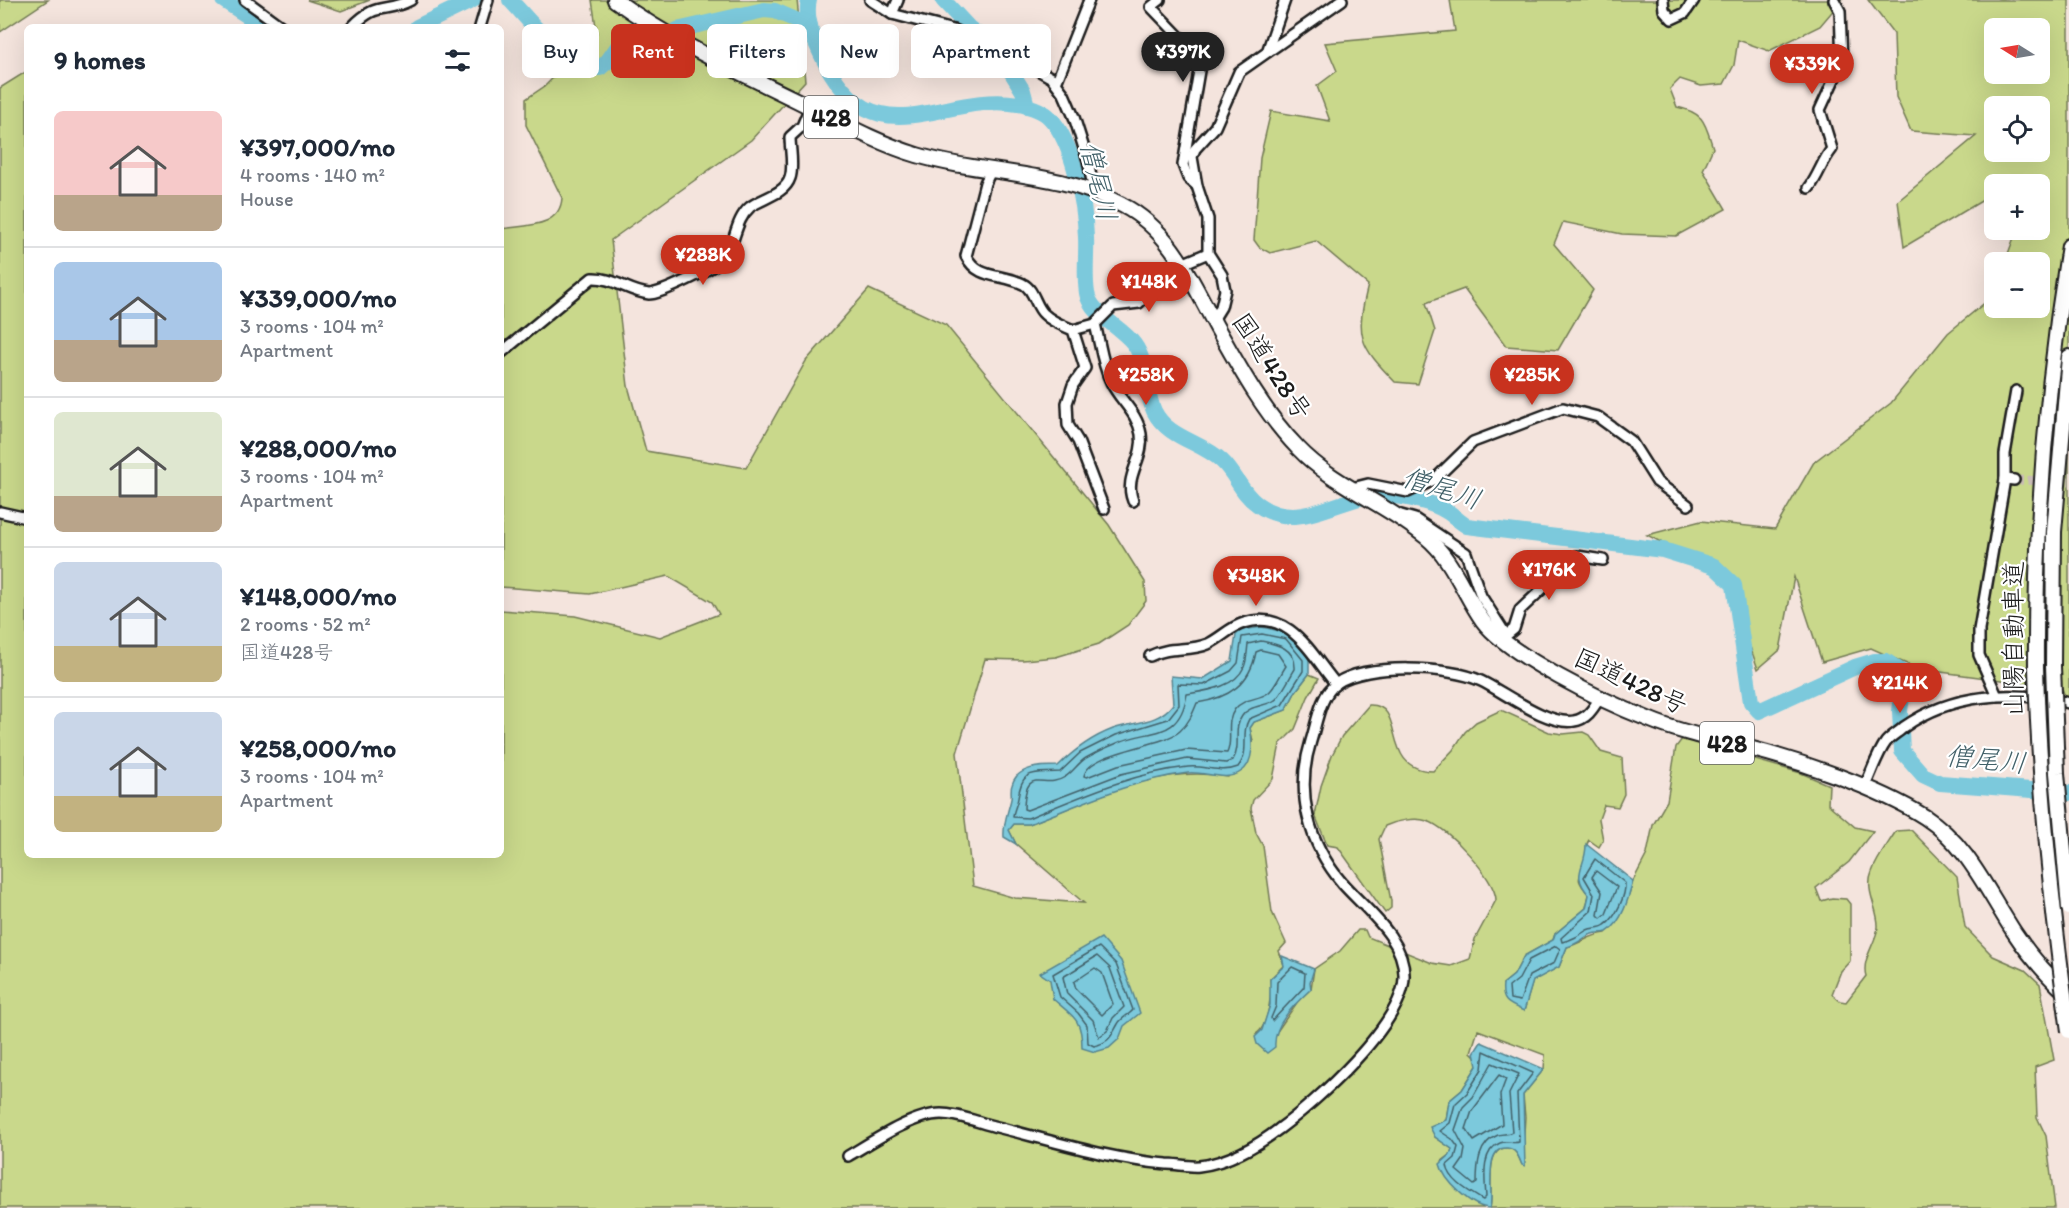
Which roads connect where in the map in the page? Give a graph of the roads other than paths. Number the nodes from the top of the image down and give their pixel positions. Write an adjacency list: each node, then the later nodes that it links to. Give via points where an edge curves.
1 (245, 0): 16 (street)
2 (411, 0): 17 (street, via 372,8)
3 (488, 0): 18 (street)
4 (615, 0): 21 (highway, 国道428号 / 428, via 682,43)
5 (870, 0): 15 (street)
6 (898, 0): 15 (street)
7 (1089, 0): 20 (street)
8 (1160, 0): 14 (street)
9 (1285, 0): 19 (street)
10 (1342, 0): 19 (street)
11 (1663, 0): 12 (street, via 1664,10 1672,20 1685,13)
12 (1694, 0)
13 (1834, 0): 24 (street, via 1840,11 1842,62 1820,110 1832,149)
14 (1148, 3): 23 (street, via 1201,59 1183,165 1188,178)
15 (892, 14): 20 (street, via 957,31 988,52 1029,65)
16 (278, 24)
17 (355, 24)
18 (481, 24)
19 (1267, 52): 23 (street, via 1239,72 1215,127 1195,149 1192,157)
20 (1056, 83): 25 (street, via 1074,117 1088,161)
21 (810, 107): 22 (highway, 国道428号 / 428, via 898,149 940,162); 32 (street, via 802,126 790,137 790,177 785,187 750,208 734,230 724,258 648,294 603,278 592,278)
22 (992, 169): 25 (highway, 国道428号 / 428); 31 (street, via 968,246 969,262 982,274 1023,284 1044,315)
23 (1197, 186): 27 (street, via 1208,219)
24 (1809, 188)
25 (1087, 189): 28 (highway, 国道428号 / 428, via 1150,222)
26 (2069, 246): 51 (highway, 山陽自動車道, bridge, via 2048,390 2036,568 2040,775 2049,882)
27 (1208, 253): 28 (street); 29 (street, via 1222,275 1225,290)
28 (1182, 264): 29 (highway, 国道428号 / 428); 30 (street, via 1139,303 1113,306)
29 (1213, 320): 35 (highway, 国道428号 / 428, via 1254,392 1283,432 1316,466)
30 (1095, 324): 31 (street); 36 (street, via 1110,381 1133,411 1141,435 1142,448 1129,482)
31 (1073, 330): 38 (street, via 1085,368 1067,402 1068,425)
32 (504, 350)
33 (2069, 357): 49 (highway, 山陽自動車道, bridge, via 2054,532 2053,666 2057,773)
34 (2016, 391): 46 (street, via 2005,454 2010,479 1979,630 1979,655)
35 (1355, 490): 37 (street, via 1368,484 1408,492 1434,480 1473,442 1563,408 1598,417 1631,441 1657,482); 42 (highway, 国道428号 / 428, via 1435,545 1450,563 1483,622)
36 (1133, 501)
37 (1689, 506)
38 (1104, 509)
39 (0, 512): 40 (street)
40 (24, 517)
41 (1603, 560): 42 (street, via 1576,556 1520,610 1514,629)
42 (1504, 637): 45 (highway, 国道428号 / 428, via 1526,657)
43 (1150, 656): 44 (street, via 1166,649 1209,644 1244,623 1257,620 1284,626 1297,634)
44 (1336, 684): 45 (street, via 1357,674 1385,669 1462,675 1561,722 1581,719); 52 (street, via 1324,699 1305,762 1303,793 1309,824 1331,867 1394,944 1404,976 1401,994 1387,1021 1327,1089 1276,1132 1239,1154 1197,1166 1143,1162 1072,1149 941,1114 886,1133)
45 (1601, 696): 48 (highway, 国道428号 / 428, via 1663,725 1776,756)
46 (1997, 696): 47 (street, via 2044,697); 48 (street, via 1961,700 1931,710 1886,742)
47 (2069, 703)
48 (1864, 788): 50 (highway, 国道428号 / 428, via 1904,806 1946,832 1966,855 2016,936)
49 (2069, 908)
50 (2069, 996)
51 (2069, 1031)
52 (848, 1156)

